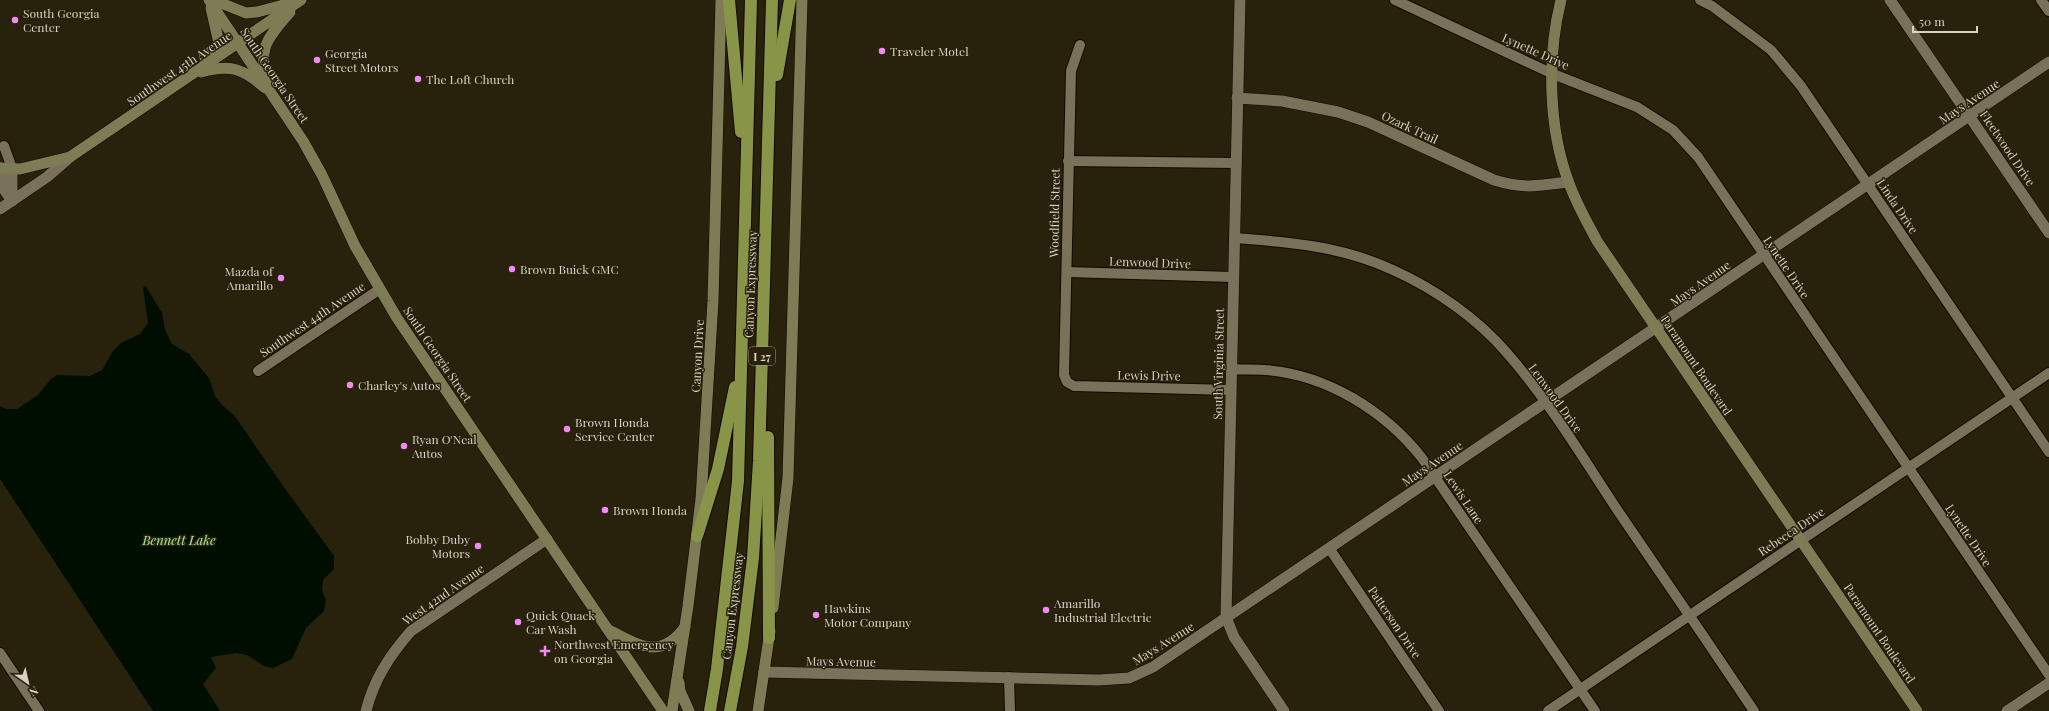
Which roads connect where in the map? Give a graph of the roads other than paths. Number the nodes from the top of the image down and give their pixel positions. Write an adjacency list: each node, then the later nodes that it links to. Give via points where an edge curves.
1 (209, 0): 17 (main road, South Georgia Street); 20 (main road, via 219,43)
2 (213, 0): 15 (main road, via 246,13)
3 (721, 0): 57 (main road, Canyon Drive, via 713,301)
4 (729, 0): 33 (highway)
5 (751, 0): 33 (highway, Canyon Expressway / I 27)
6 (772, 0): 27 (highway, Canyon Expressway / I 27)
7 (790, 0): 27 (highway, via 778,62)
8 (802, 0): 65 (main road, via 788,478)
9 (1240, 0): 23 (street, South Virginia Street)
10 (1395, 0): 21 (street, Lynette Drive)
11 (1561, 0): 21 (main road, Paramount Boulevard, via 1552,45)
12 (1700, 0): 32 (street, Linda Drive, via 1712,6 1771,50 1801,86)
13 (1890, 0): 24 (street, Fleetwood Drive)
14 (2041, 0): 16 (street)
15 (300, 1): 17 (main road, Southwest 45th Avenue); 22 (main road, via 264,48 262,60)
16 (2049, 11)
17 (238, 43): 20 (main road, Southwest 45th Avenue); 22 (main road, South Georgia Street)
18 (1080, 45): 28 (street, Woodfield Street, via 1071,71)
19 (2049, 62): 24 (street, Mays Avenue)
20 (194, 74): 22 (main road, via 231,67 257,81); 26 (main road, Southwest 45th Avenue)
21 (1553, 74): 31 (main road, Paramount Boulevard, via 1556,129); 40 (street, Lynette Drive, via 1637,106 1673,130 1698,157)
22 (276, 98): 43 (main road, South Georgia Street, via 322,175)
23 (1237, 98): 29 (street, South Virginia Street); 31 (street, Ozark Trail, via 1282,101 1338,112 1368,122 1512,186 1532,187)
24 (1970, 115): 32 (street, Mays Avenue); 38 (street, Fleetwood Drive)
25 (4, 146): 30 (street)
26 (70, 157): 30 (main road, Southwest 45th Avenue, via 38,166); 35 (street, via 47,177)
27 (767, 161): 49 (highway, Canyon Expressway / I 27)
28 (1068, 161): 29 (street); 41 (street, Woodfield Street)
29 (1236, 163): 39 (street, South Virginia Street)
30 (4, 168): 34 (street); 35 (street)
31 (1568, 182): 44 (main road, Paramount Boulevard, via 1597,241)
32 (1868, 184): 40 (street, Mays Avenue); 52 (street, Linda Drive)
33 (746, 186): 45 (highway, Canyon Expressway / I 27)
34 (3, 188): 35 (street); 36 (street)
35 (12, 201): 37 (street)
36 (0, 202)
37 (0, 209)
38 (2049, 233)
39 (1234, 238): 42 (street, South Virginia Street); 53 (street, Lenwood Drive, via 1298,242 1334,249 1393,270 1434,292 1474,320 1507,352)
40 (1763, 255): 44 (street, Mays Avenue); 55 (street, Lynette Drive)
41 (1067, 272): 42 (street, Lenwood Drive); 50 (street, Woodfield Street, via 1064,375)
42 (1233, 277): 46 (street, South Virginia Street)
43 (380, 289): 47 (street, Southwest 44th Avenue); 58 (main road, South Georgia Street)
44 (1657, 329): 53 (street, Mays Avenue); 59 (main road, Paramount Boulevard)
45 (741, 360): 57 (highway, via 718,469); 78 (highway, Canyon Expressway / I 27, via 738,481)
46 (1231, 369): 51 (street, South Virginia Street); 56 (street, Lewis Lane, via 1291,374 1344,393 1386,420 1407,438)
47 (258, 371)
48 (2049, 373): 52 (street, Rebecca Drive)
49 (761, 381): 65 (highway, via 767,405); 79 (highway, Canyon Expressway / I 27, via 753,558 742,647)
50 (1067, 382): 51 (street, Lewis Drive, via 1074,386)
51 (1231, 390): 62 (street, South Virginia Street)
52 (2012, 398): 54 (street, Linda Drive); 55 (street, Rebecca Drive)
53 (1545, 403): 56 (street, Mays Avenue); 61 (street, Lenwood Drive)
54 (2049, 452)
55 (1908, 468): 59 (street, Rebecca Drive); 69 (street, Lynette Drive)
56 (1435, 476): 60 (street, Mays Avenue); 72 (street, Lewis Lane)
57 (697, 536): 63 (main road, Canyon Drive)
58 (547, 539): 64 (main road, South Georgia Street); 74 (street, West 42nd Avenue, via 411,631 393,651 379,675 369,696)
59 (1801, 540): 61 (street, Rebecca Drive); 87 (main road, Paramount Boulevard)
60 (1329, 548): 62 (street, Mays Avenue); 83 (street, Patterson Drive)
61 (1689, 616): 72 (street, Rebecca Drive); 86 (street, Lenwood Drive)
62 (1226, 618): 70 (street, Mays Avenue, via 1152,667 1129,678 1099,680); 82 (street, South Virginia Street, via 1234,637)
63 (685, 626): 64 (main road, via 678,637 667,644 655,647 642,647); 68 (main road, Canyon Drive)
64 (609, 630): 75 (main road, South Georgia Street)
65 (770, 638): 67 (main road)
66 (0, 653): 73 (street)
67 (764, 672): 70 (street, Mays Avenue); 80 (main road)
68 (678, 675): 76 (main road, Canyon Drive); 77 (main road, via 680,691)
69 (2049, 675)
70 (1009, 677): 81 (street)
71 (2049, 683): 88 (street)
72 (1580, 690): 84 (street, Rebecca Drive); 85 (street, Lewis Lane)
73 (40, 711)
74 (366, 711)
75 (664, 711)
76 (672, 711)
77 (690, 711)
78 (710, 711)
79 (730, 711)
80 (758, 711)
81 (1010, 711)
82 (1284, 711)
83 (1439, 711)
84 (1548, 711)
85 (1595, 711)
86 (1754, 711)
87 (1917, 711)
88 (2007, 711)

